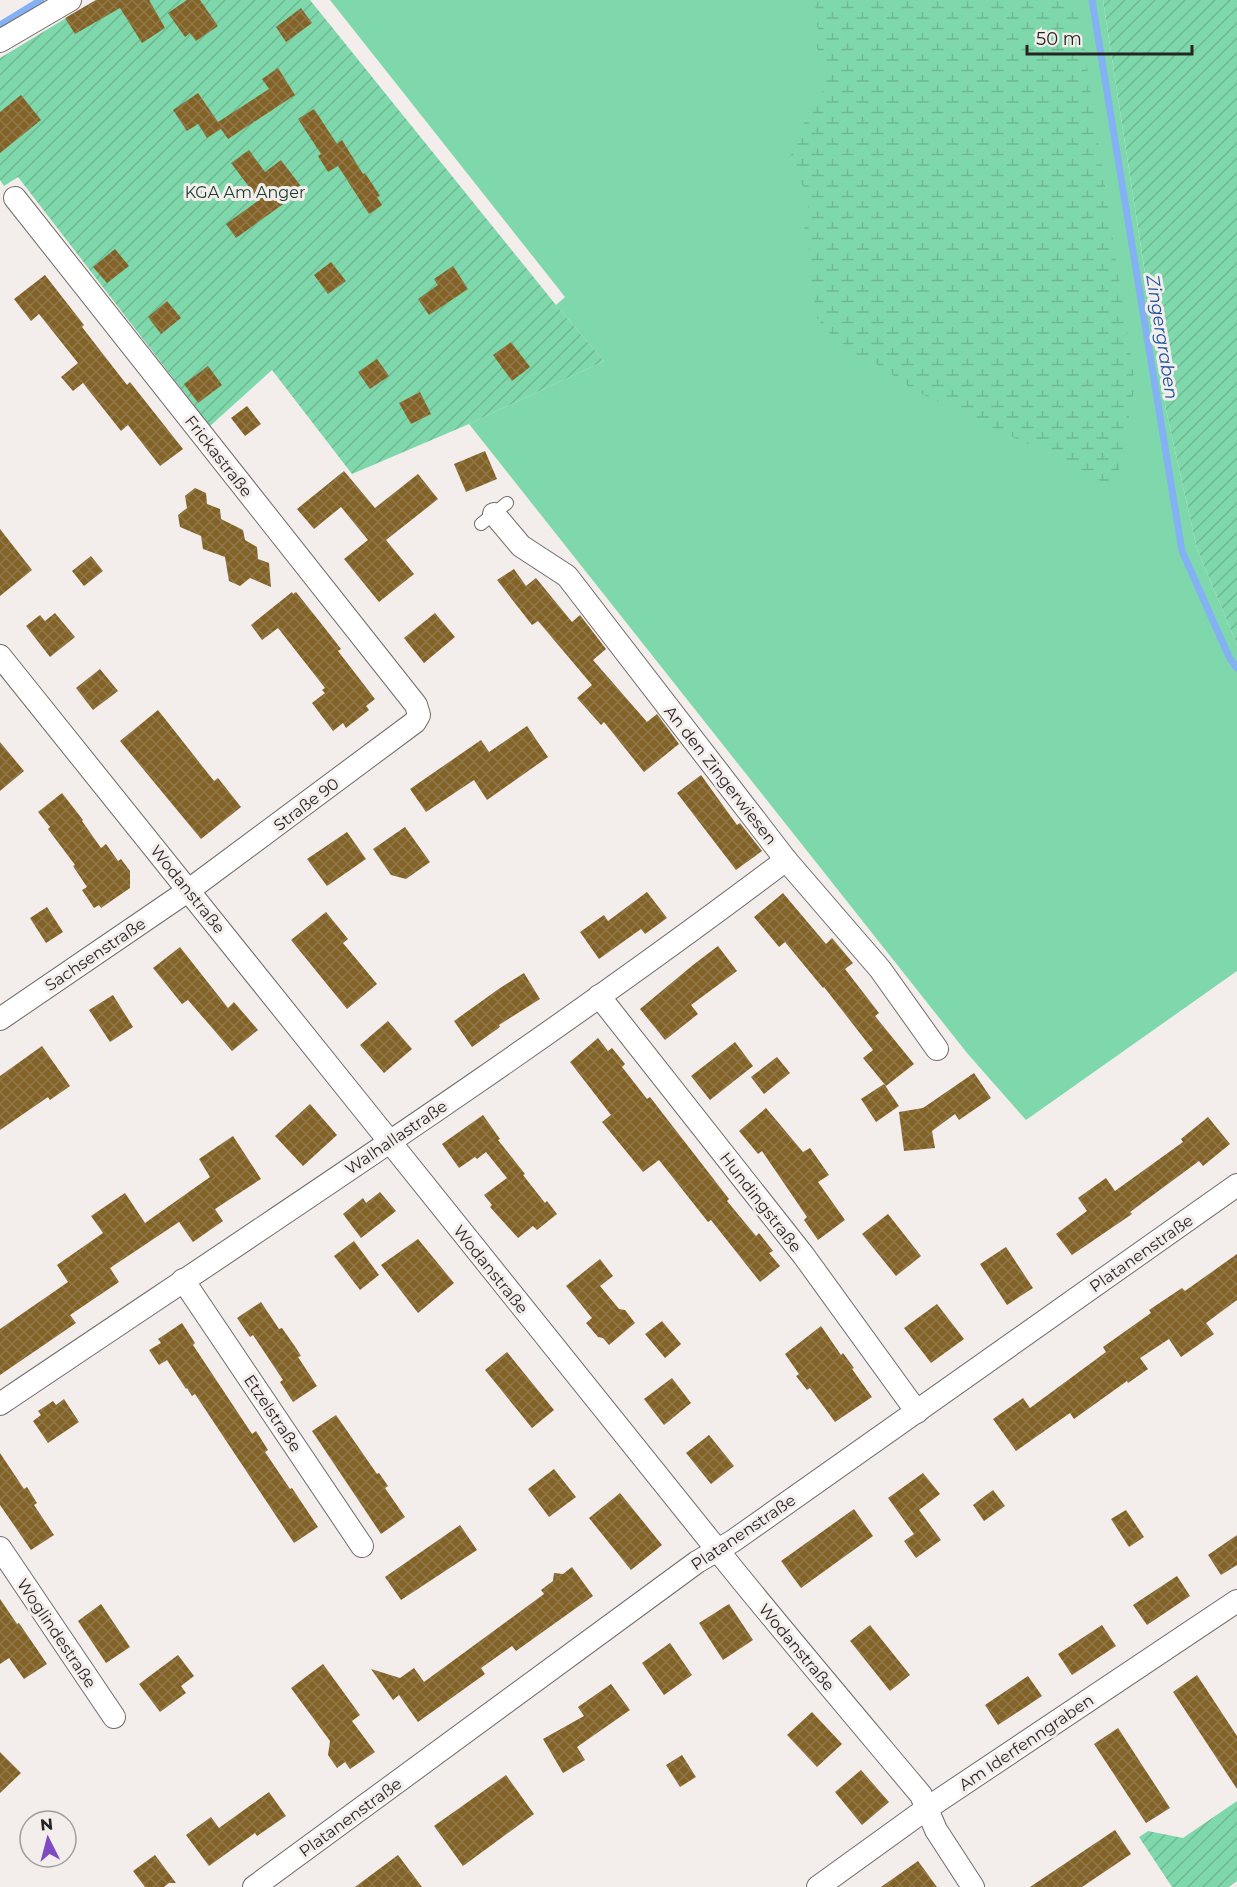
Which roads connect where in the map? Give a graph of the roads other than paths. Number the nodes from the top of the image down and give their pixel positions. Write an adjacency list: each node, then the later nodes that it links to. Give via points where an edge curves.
1 (70, 0): 2 (street)
2 (0, 41)
3 (15, 198): 6 (street, Frickastraße, via 416,705)
4 (494, 513): 7 (street, An den Zingerwiesen, via 521,546 567,576)
5 (0, 656): 8 (street, Wodanstraße)
6 (419, 715): 8 (street, Straße 90, via 415,722)
7 (786, 860): 9 (street, Walhallastraße); 11 (street, An den Zingerwiesen, via 880,969)
8 (189, 890): 10 (street, Sachsenstraße); 12 (street, Wodanstraße)
9 (599, 996): 12 (street, Walhallastraße); 16 (street, Hundingstraße, via 809,1262)
10 (0, 1019)
11 (937, 1049)
12 (389, 1142): 14 (street, Walhallastraße); 19 (street, Wodanstraße)
13 (1237, 1185): 16 (street, Platanenstraße)
14 (183, 1280): 15 (street, Walhallastraße); 17 (street, Etzelstraße)
15 (0, 1404)
16 (917, 1412): 19 (street, Platanenstraße)
17 (362, 1546)
18 (0, 1548): 21 (street, Woglindestraße)
19 (718, 1551): 22 (street, Wodanstraße, via 921,1795); 23 (street, Platanenstraße, via 697,1562)
20 (1237, 1601): 22 (street, Am Iderfenngraben)
21 (114, 1717)
22 (926, 1809): 24 (street, Am Iderfenngraben); 25 (street, Wodanstraße)
23 (254, 1887)
24 (818, 1887)
25 (974, 1887)

